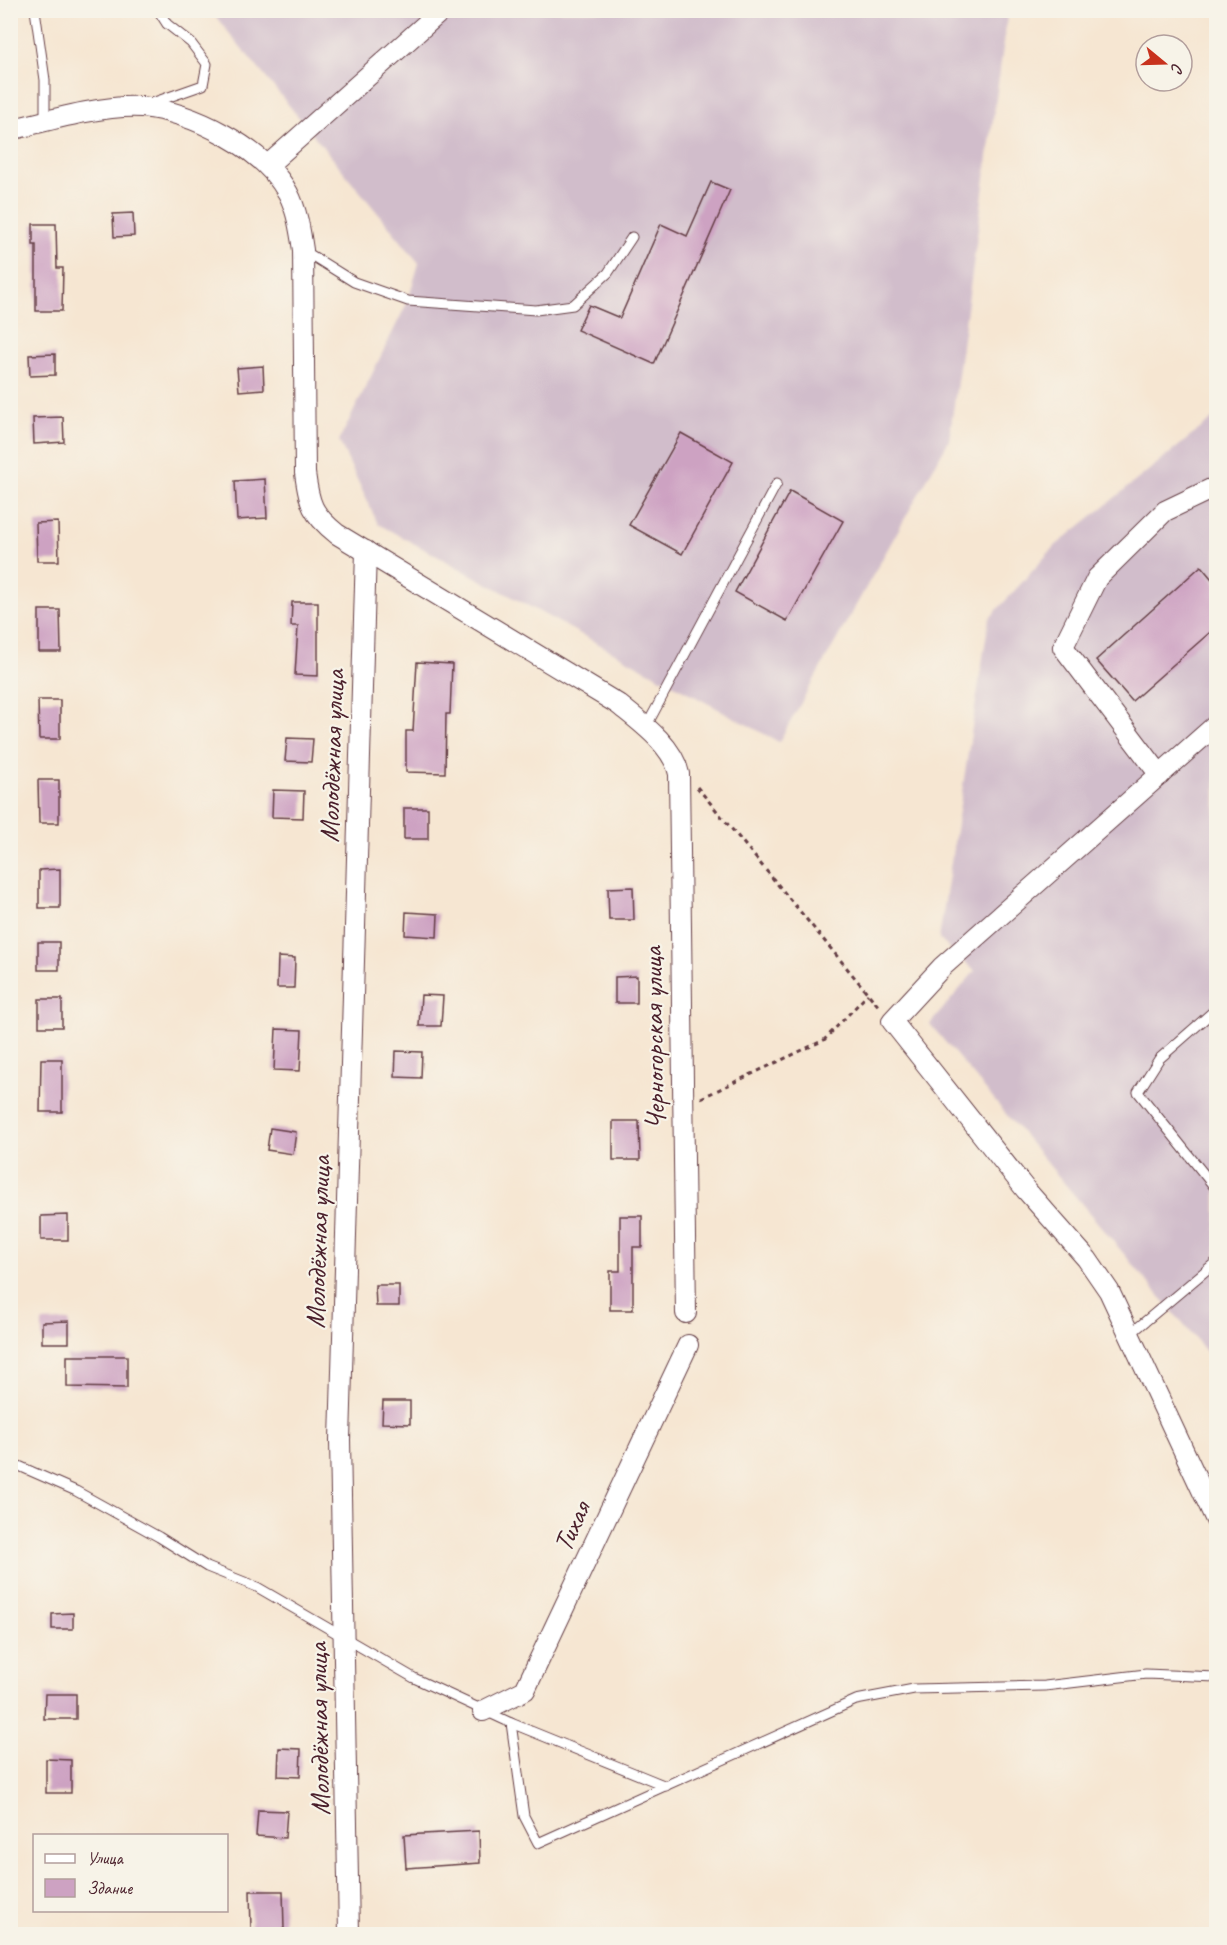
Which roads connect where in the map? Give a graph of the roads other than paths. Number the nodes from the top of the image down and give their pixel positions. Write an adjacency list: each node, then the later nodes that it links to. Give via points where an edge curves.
1 (35, 10): 5 (lane, via 45,80)
2 (158, 10): 4 (lane, via 207,64 203,85)
3 (442, 10): 7 (street)
4 (141, 107): 5 (street); 7 (street, via 209,127)
5 (45, 121): 6 (street)
6 (10, 130)
7 (268, 165): 9 (street, via 288,193 297,215)
8 (632, 237): 9 (lane, via 608,273 573,304 536,310 408,301 354,282)
9 (303, 250): 12 (street, via 305,473 309,502 320,520)
10 (777, 483): 14 (lane)
11 (1216, 495): 15 (street, via 1211,489 1165,511 1097,578 1063,647)
12 (366, 551): 14 (street, via 618,704); 24 (street, Молодёжная улица, via 340,1440)
13 (1216, 725): 15 (street)
14 (646, 726): 19 (street, Черногорская улица, via 676,763)
15 (1160, 775): 20 (street, via 942,967 892,1021 1026,1190 1087,1259 1109,1291)
16 (1216, 1009): 17 (lane, via 1159,1059 1138,1092)
17 (1216, 1189)
18 (1216, 1262): 20 (lane)
19 (686, 1313)
20 (1129, 1335): 23 (street)
21 (688, 1345): 26 (street, Тихая, via 525,1690)
22 (10, 1462): 24 (lane, via 76,1491 207,1568 257,1587)
23 (1216, 1520)
24 (345, 1640): 26 (lane); 29 (street, Молодёжная улица)
25 (1216, 1677): 28 (lane, via 1146,1674 1045,1686 914,1689 879,1694 856,1700)
26 (483, 1711): 27 (lane)
27 (511, 1723): 28 (lane); 28 (lane, via 524,1816 538,1842)
28 (666, 1786)
29 (350, 1935)

